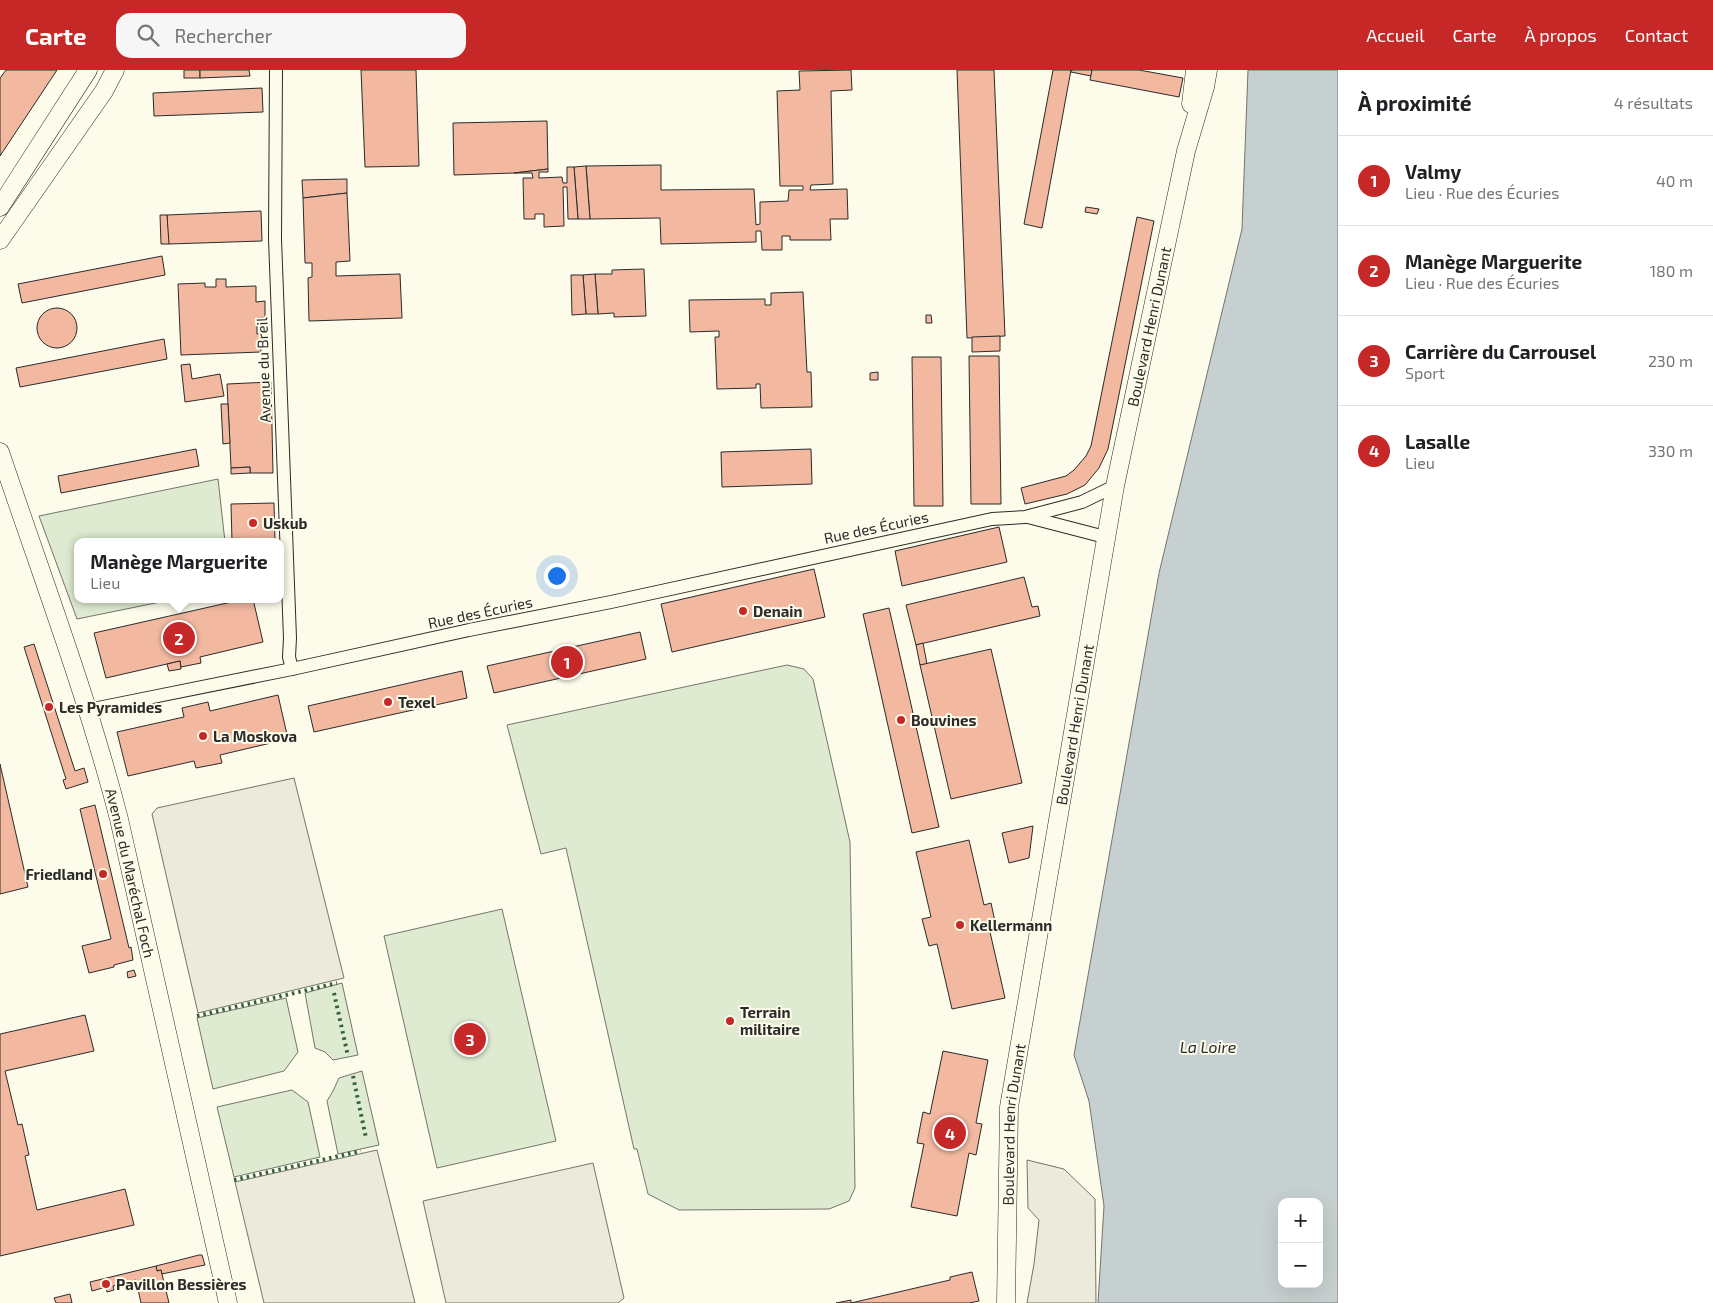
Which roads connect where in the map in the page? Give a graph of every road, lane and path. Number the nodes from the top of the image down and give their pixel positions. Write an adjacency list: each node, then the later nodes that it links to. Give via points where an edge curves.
1 (88, 70): 7 (main road)
2 (116, 70): 9 (main road)
3 (276, 70): 14 (street, Avenue du Breil, via 275,239 289,657)
4 (1195, 70): 6 (main road)
5 (1208, 70): 6 (main road)
6 (1186, 151): 11 (main road, Boulevard Henri Dunant)
7 (6, 195): 8 (main road)
8 (0, 207)
9 (0, 240)
10 (0, 452): 15 (main road, Avenue du Maréchal Foch)
11 (1115, 486): 12 (street, Rue des Écuries, via 1082,502); 13 (main road, Boulevard Henri Dunant)
12 (1025, 517): 13 (street, Rue des Écuries); 14 (street, Rue des Écuries, via 992,519)
13 (1106, 537): 17 (main road, Boulevard Henri Dunant, via 1009,1107)
14 (292, 669): 15 (street, Rue des Écuries)
15 (88, 710): 16 (main road, Avenue du Maréchal Foch, via 119,819)
16 (228, 1303)
17 (1006, 1303)

